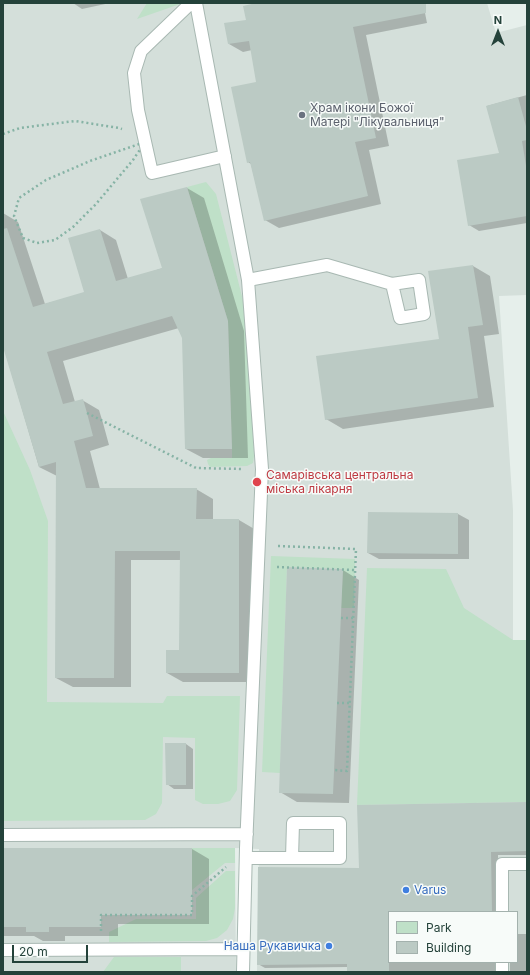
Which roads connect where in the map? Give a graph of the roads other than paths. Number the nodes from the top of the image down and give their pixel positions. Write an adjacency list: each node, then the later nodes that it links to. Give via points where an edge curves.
1 (191, 3): 3 (lane, via 141,51 134,73 142,141 152,173)
2 (196, 3): 3 (lane)
3 (225, 156): 4 (lane)
4 (248, 280): 5 (lane, via 327,265); 6 (lane, via 262,470)
5 (392, 284)
6 (247, 834): 7 (lane); 9 (lane)
7 (3, 835)
8 (292, 858): 8 (lane, via 340,858 340,824 293,824); 9 (lane)
9 (246, 862): 12 (lane)
10 (527, 864): 11 (lane, via 502,864)
11 (502, 911)
12 (244, 948): 13 (lane); 14 (lane)
13 (3, 950)
14 (243, 972)

